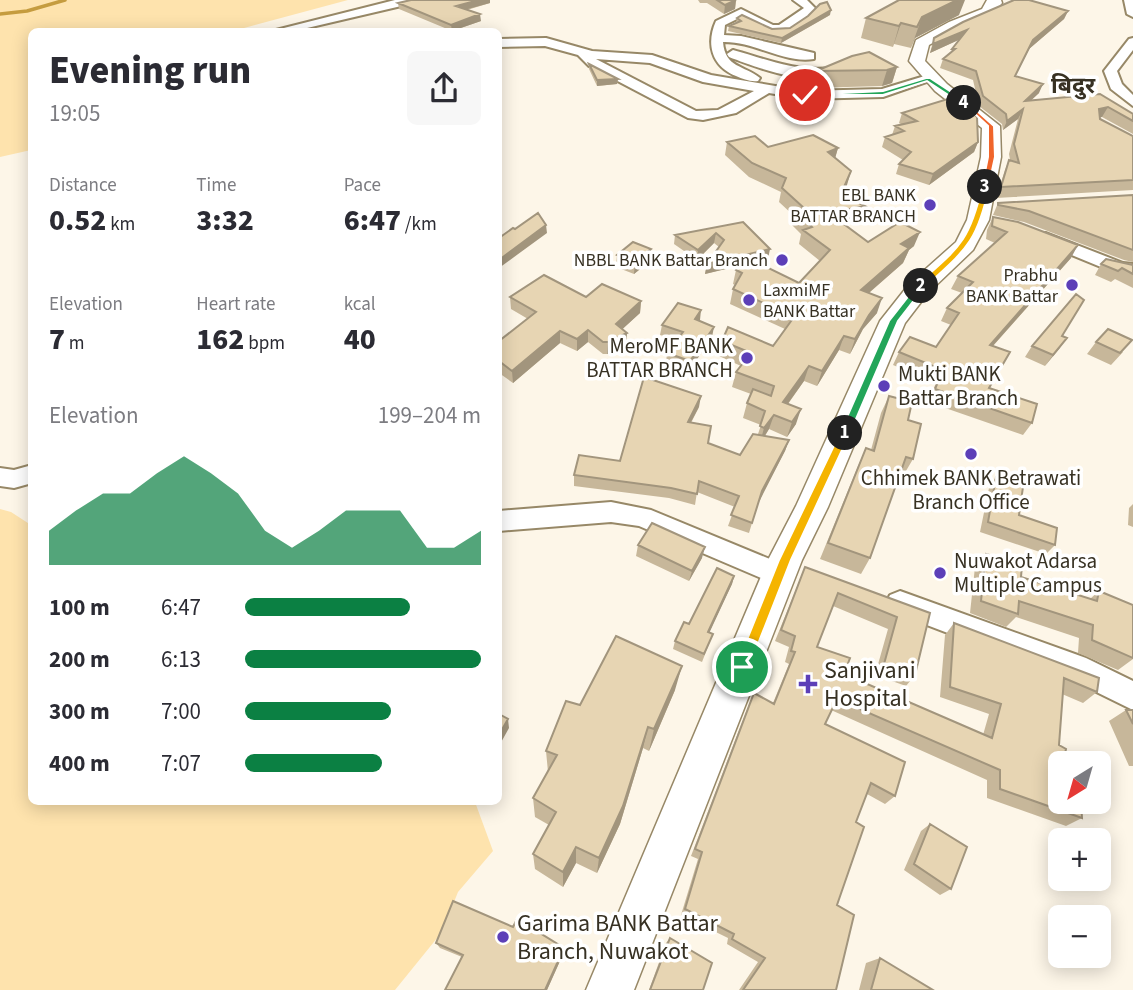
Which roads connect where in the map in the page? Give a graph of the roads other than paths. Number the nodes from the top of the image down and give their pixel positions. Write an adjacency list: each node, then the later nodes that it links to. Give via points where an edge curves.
1 (422, 0): 6 (street)
2 (798, 0): 8 (street, via 810,9 782,29 771,29 738,12 720,23)
3 (994, 0): 14 (main road, via 988,12 922,43 917,61)
4 (1129, 0): 5 (street)
5 (1133, 14)
6 (290, 28)
7 (502, 43): 10 (street, via 546,43)
8 (717, 43): 11 (street, via 741,38 789,55); 12 (street, via 748,60 804,73 841,72); 16 (street, via 718,57 739,74)
9 (1131, 48): 17 (street, via 1110,71 1116,86)
10 (581, 53): 15 (street, via 652,58 682,72); 15 (street, via 693,115 729,111)
11 (810, 56)
12 (866, 61)
13 (897, 74): 14 (street)
14 (928, 79): 16 (street, via 883,93); 23 (main road, via 991,126 988,213 965,245 919,288 893,321 812,507)
15 (764, 90): 16 (street)
16 (839, 95)
17 (1133, 102)
18 (1026, 231): 19 (street)
19 (1133, 270)
20 (28, 475): 21 (street)
21 (0, 477)
22 (502, 521): 23 (street, via 611,512 642,517)
23 (792, 568): 26 (main road)
24 (877, 594): 25 (street, via 1086,672)
25 (1133, 696)
26 (610, 990)

